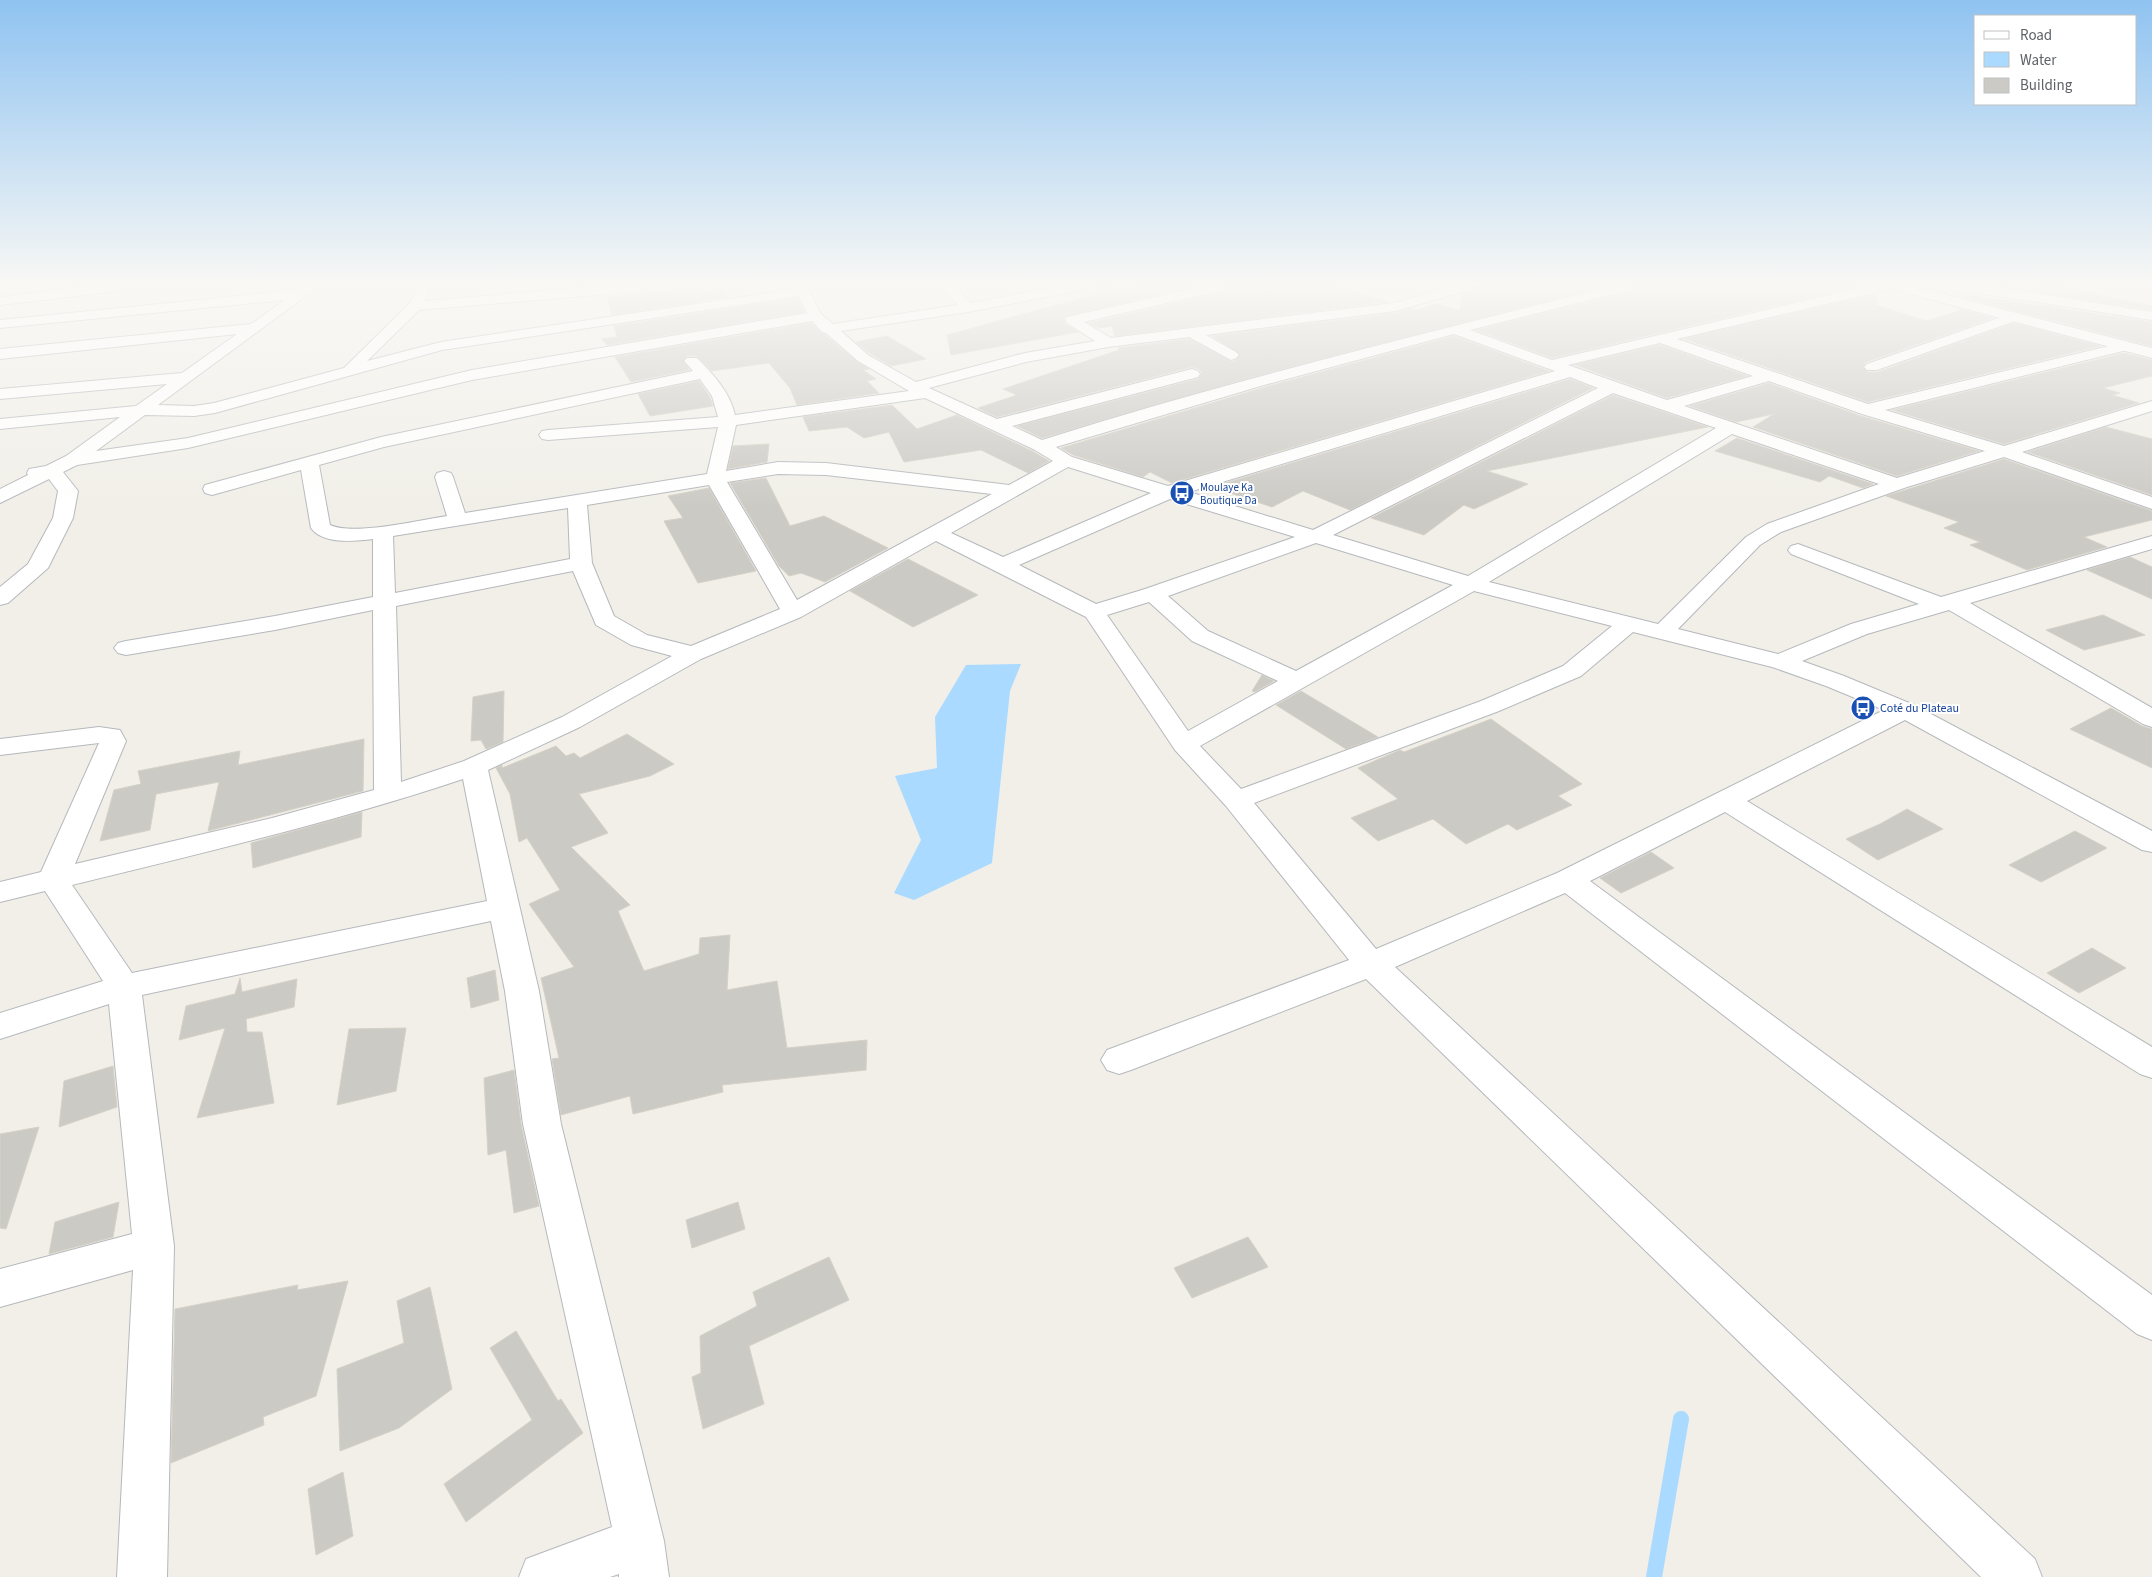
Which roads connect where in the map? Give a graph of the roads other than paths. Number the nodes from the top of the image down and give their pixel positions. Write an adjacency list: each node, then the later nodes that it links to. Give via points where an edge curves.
1 (210, 361): 23 (street)
2 (360, 361): 17 (street)
3 (386, 361): 17 (street)
4 (456, 361): 21 (street)
5 (556, 361): 21 (street)
6 (691, 361): 19 (street)
7 (868, 361): 25 (street)
8 (1017, 361): 25 (street)
9 (1337, 361): 36 (street, via 1238,386)
10 (1538, 361): 15 (street)
11 (1568, 361): 15 (street)
12 (1724, 361): 22 (street)
13 (1890, 361): 16 (street)
14 (2067, 361): 30 (street)
15 (1550, 365): 18 (street)
16 (1872, 367)
17 (350, 370): 29 (street, via 215,408)
18 (1570, 372): 24 (street); 48 (street)
19 (704, 373): 31 (street, via 722,399); 40 (street, via 381,442)
20 (1192, 374): 33 (street)
21 (472, 375): 38 (street, via 188,443)
22 (1769, 376): 27 (street); 30 (street)
23 (188, 377): 26 (street); 29 (street)
24 (1612, 387): 27 (street); 55 (street)
25 (922, 390): 31 (street); 33 (street)
26 (0, 394)
27 (1665, 406): 34 (street)
28 (2152, 406): 37 (street)
29 (143, 410): 32 (street); 38 (street)
30 (1868, 410): 37 (street)
31 (727, 421): 35 (street); 44 (street)
32 (0, 424)
33 (995, 425): 36 (street)
34 (1729, 428): 45 (street); 60 (street)
35 (548, 435)
36 (1040, 446): 39 (street)
37 (2006, 452): 45 (street); 51 (street)
38 (72, 460): 41 (street)
39 (1066, 460): 47 (street); 48 (street)
40 (309, 462): 46 (street); 53 (street, via 322,528 329,533)
41 (54, 471): 42 (street); 49 (street); 62 (street, via 68,491 63,518 37,568)
42 (0, 477)
43 (444, 477): 52 (street)
44 (715, 478): 47 (street, via 778,468 826,469); 50 (street); 65 (street)
45 (1897, 484): 68 (street, via 1774,528 1753,541)
46 (212, 489)
47 (1012, 491): 54 (street)
48 (1172, 491): 55 (street); 59 (street)
49 (0, 497)
50 (577, 500): 52 (street); 58 (street)
51 (2152, 503)
52 (458, 520): 53 (street)
53 (383, 532): 63 (street)
54 (936, 533): 59 (street); 65 (street)
55 (1314, 537): 60 (street); 61 (street)
56 (2152, 542): 64 (street)
57 (1798, 550): 64 (street)
58 (581, 563): 63 (street); 70 (street, via 604,620 639,640)
59 (1005, 566): 66 (street)
60 (1470, 584): 67 (street); 72 (street)
61 (1153, 594): 66 (street); 72 (street, via 1200,636)
62 (0, 598)
63 (384, 601): 69 (street); 78 (street)
64 (1946, 603): 71 (street, via 1859,629); 74 (street)
65 (792, 612): 70 (street)
66 (1094, 612): 75 (street)
67 (1629, 624): 68 (street); 79 (street, via 1572,671 1490,706)
68 (1663, 632): 71 (street)
69 (126, 648)
70 (693, 654): 77 (street, via 571,722)
71 (1780, 662): 73 (street)
72 (1297, 681): 75 (street)
73 (1905, 710): 80 (street); 81 (street)
74 (2152, 719)
75 (1184, 744): 79 (street)
76 (0, 747): 82 (street, via 99,735 110,736 113,741)
77 (474, 767): 78 (street); 85 (street)
78 (388, 794): 82 (street, via 276,826)
79 (1236, 800): 86 (street)
80 (1725, 800): 83 (street); 90 (street)
81 (2152, 843)
82 (53, 880): 84 (street); 87 (street)
83 (1568, 880): 86 (street); 93 (street)
84 (0, 892)
85 (504, 908): 87 (street); 94 (street, via 522,991 542,1124)
86 (1371, 964): 89 (street); 97 (street)
87 (124, 987): 88 (street); 91 (street)
88 (0, 1026)
89 (1119, 1060)
90 (2152, 1064)
91 (154, 1246): 92 (street); 95 (street)
92 (0, 1288)
93 (2152, 1320)
94 (642, 1559): 96 (street)
95 (142, 1577)
96 (544, 1577)
97 (2017, 1577)

